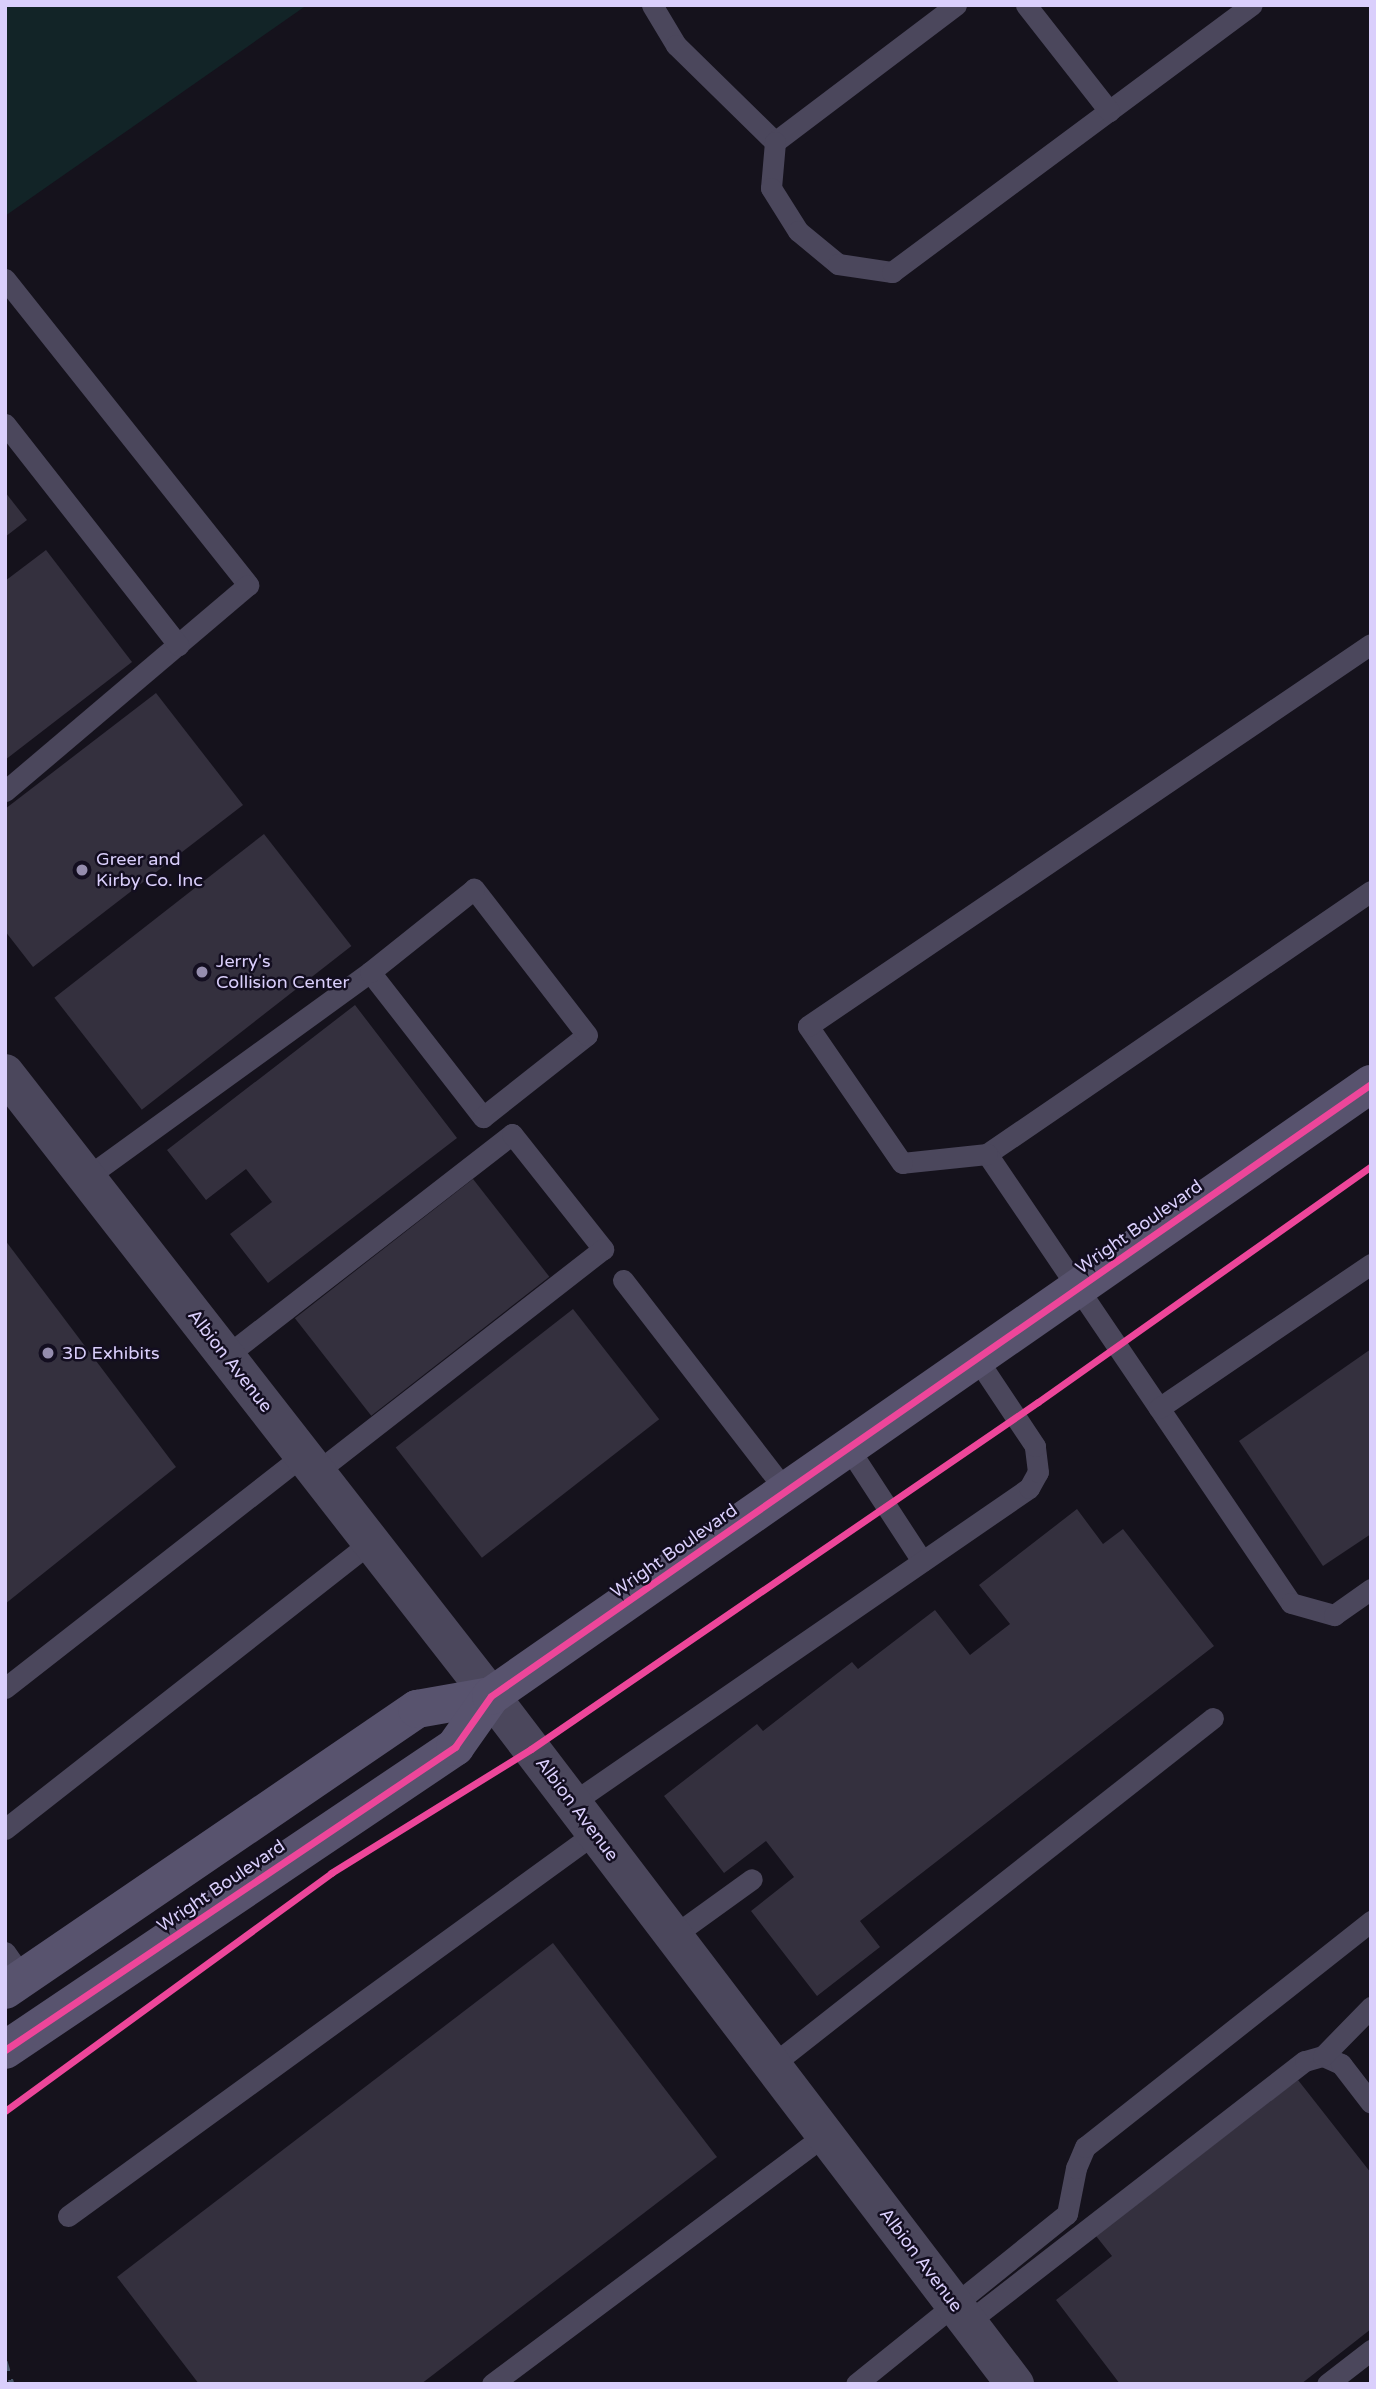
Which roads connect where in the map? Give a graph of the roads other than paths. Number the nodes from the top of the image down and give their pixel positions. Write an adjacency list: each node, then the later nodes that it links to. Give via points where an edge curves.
1 (652, 5): 6 (lane, via 676,45)
2 (956, 5): 6 (lane)
3 (1026, 5): 5 (lane)
4 (1252, 5): 5 (lane)
5 (1109, 111): 6 (lane, via 892,272 838,264 798,231 771,188)
6 (775, 142)
7 (5, 279): 10 (lane, via 248,585)
8 (5, 424): 10 (lane)
9 (1371, 643): 16 (lane, via 808,1026 902,1163)
10 (178, 645): 11 (lane)
11 (5, 791)
12 (1371, 891): 16 (lane)
13 (370, 972): 13 (lane, via 483,1117 587,1035 474,889); 17 (lane)
14 (5, 1073): 17 (street, Albion Avenue)
15 (1371, 1084): 20 (street, Wright Boulevard)
16 (987, 1154): 20 (lane)
17 (87, 1177): 21 (street, Albion Avenue)
18 (1371, 1264): 23 (lane)
19 (623, 1280): 26 (lane)
20 (1078, 1289): 22 (street, Wright Boulevard); 23 (lane)
21 (226, 1356): 25 (street, Albion Avenue); 25 (lane, via 512,1134 603,1249)
22 (977, 1359): 24 (street, Wright Boulevard); 28 (lane, via 1035,1446 1038,1472 1028,1488)
23 (1159, 1408): 29 (lane, via 1291,1603 1334,1615)
24 (849, 1449): 26 (street, Wright Boulevard); 28 (lane)
25 (310, 1463): 27 (street, Albion Avenue); 30 (lane)
26 (787, 1492): 31 (street, Wright Boulevard)
27 (371, 1542): 31 (street, Albion Avenue); 34 (lane)
28 (922, 1561): 33 (lane)
29 (1371, 1589)
30 (5, 1688)
31 (491, 1696): 33 (street, Albion Avenue); 39 (street, Wright Boulevard, via 417,1709); 41 (street, Wright Boulevard, via 456,1747)
32 (1213, 1718): 43 (lane)
33 (572, 1803): 35 (street, Albion Avenue)
34 (5, 1829)
35 (595, 1833): 38 (street, Albion Avenue); 46 (lane)
36 (752, 1878): 38 (lane)
37 (1371, 1920): 47 (lane, via 1085,2147 1067,2214)
38 (673, 1936): 43 (street, Albion Avenue)
39 (11, 1973)
40 (1371, 2007): 42 (lane)
41 (5, 2050)
42 (1323, 2056): 44 (lane, via 1340,2064); 47 (lane, via 1305,2061)
43 (772, 2065): 45 (street, Albion Avenue)
44 (1371, 2103)
45 (826, 2134): 47 (street, Albion Avenue); 49 (lane)
46 (68, 2216)
47 (961, 2313): 50 (lane); 51 (street, Albion Avenue)
48 (1371, 2350): 52 (lane)
49 (492, 2384)
50 (856, 2384)
51 (1015, 2384)
52 (1327, 2384)

